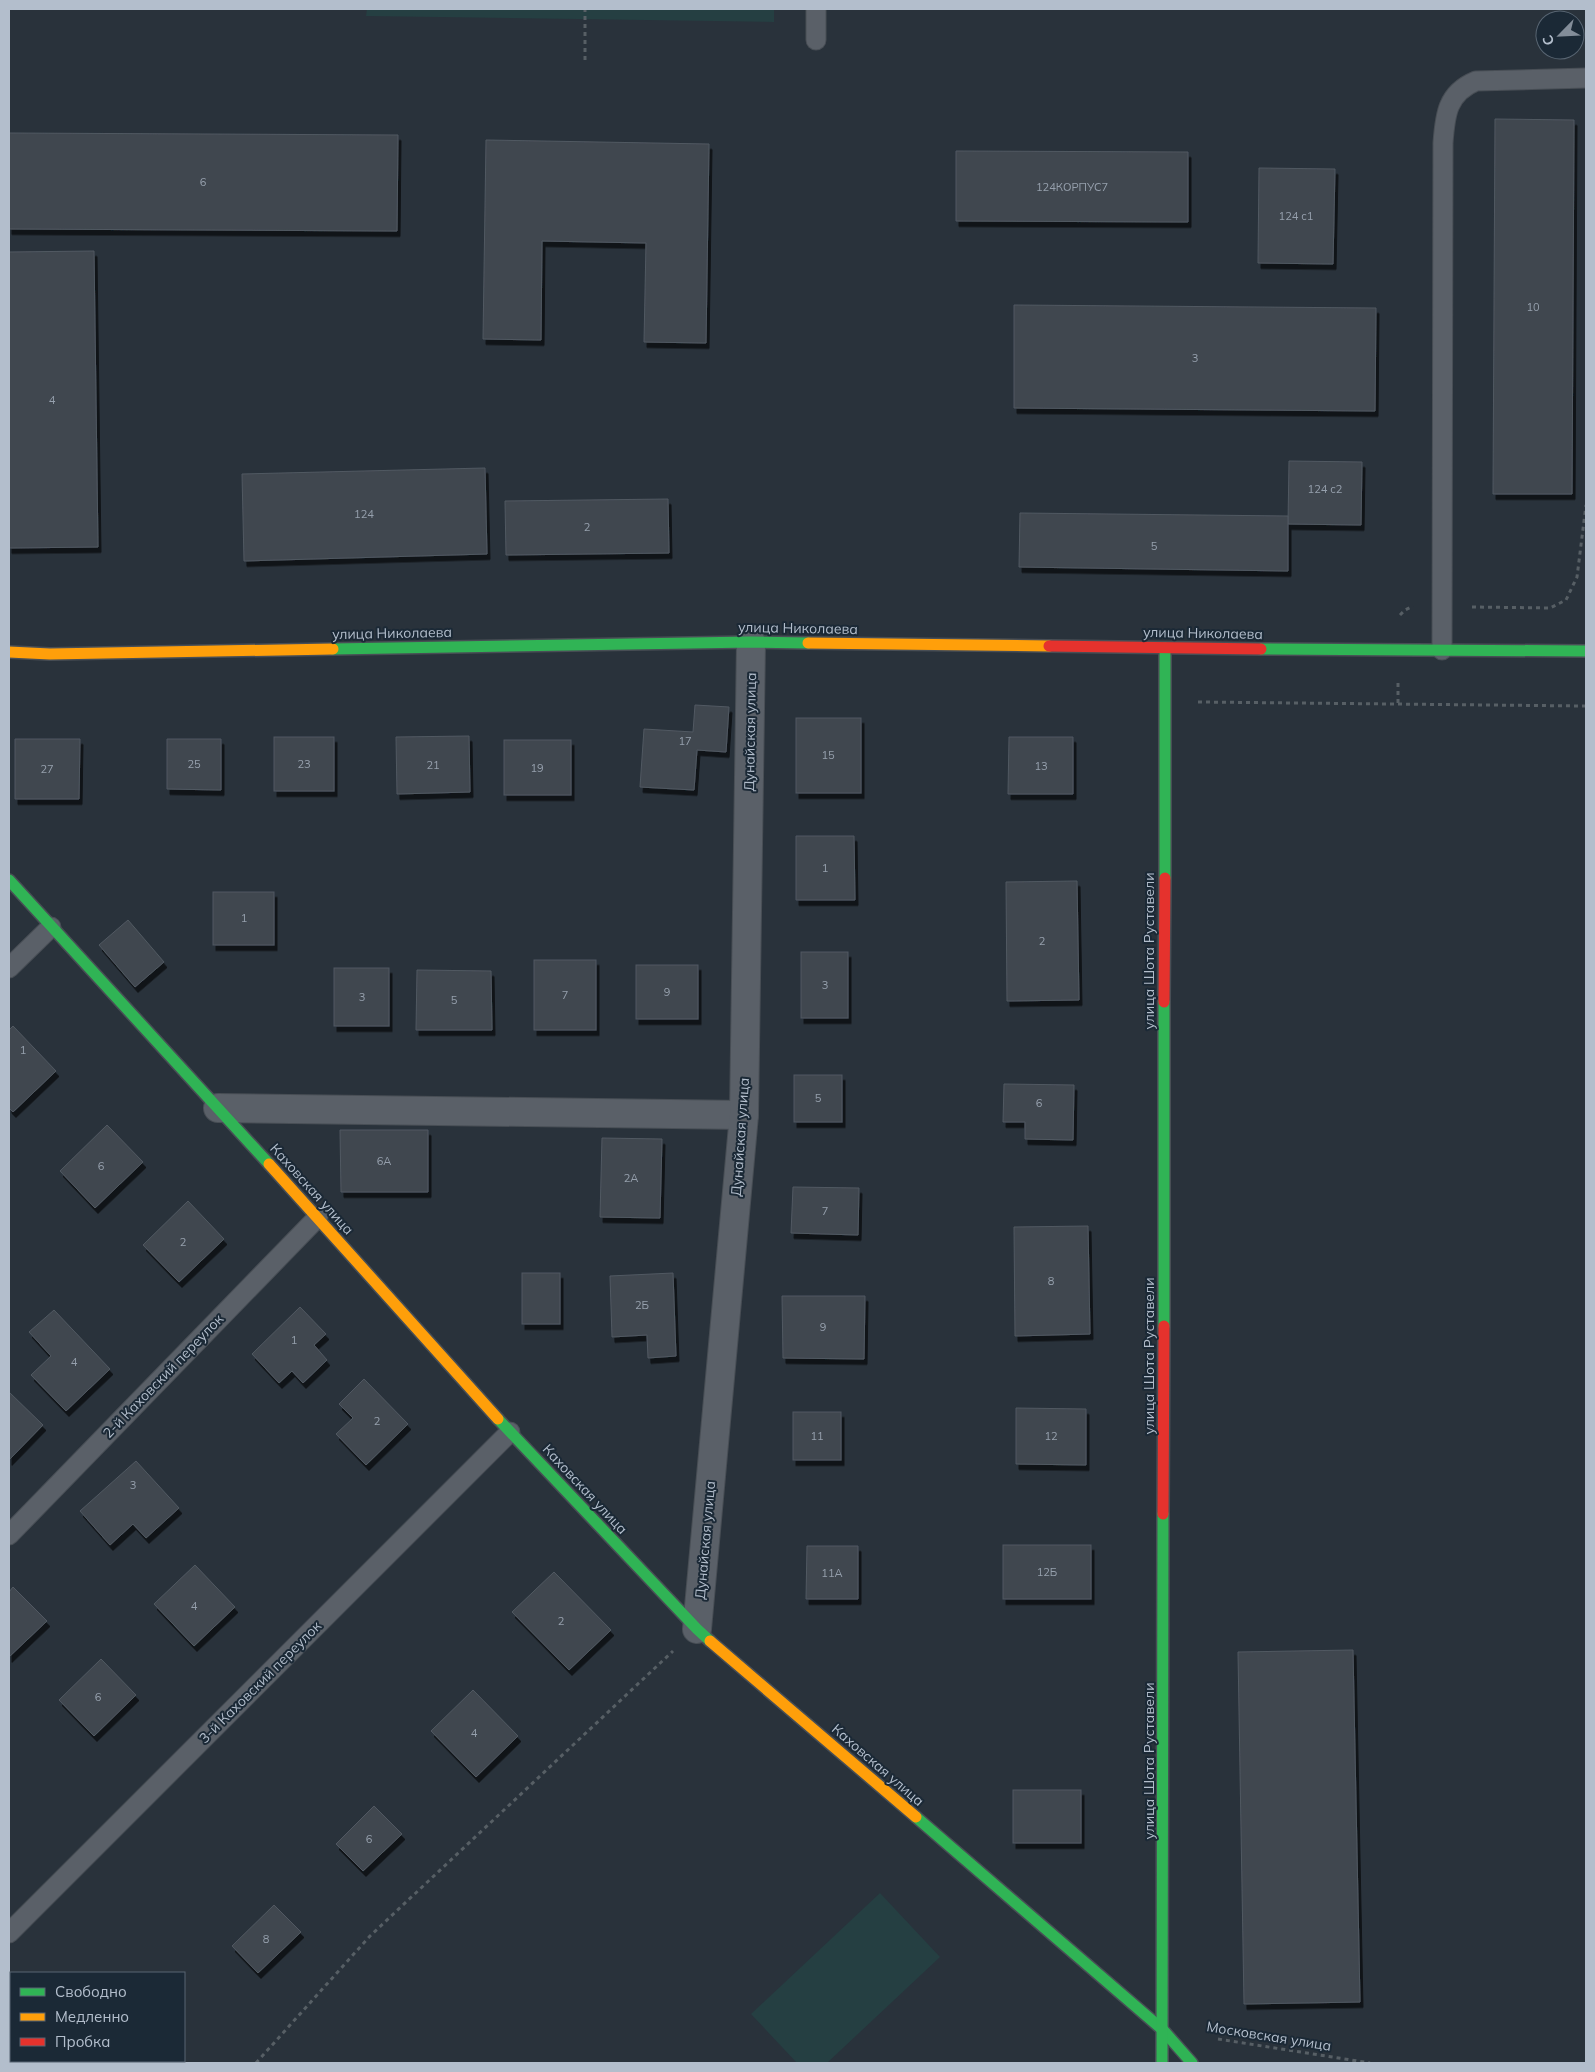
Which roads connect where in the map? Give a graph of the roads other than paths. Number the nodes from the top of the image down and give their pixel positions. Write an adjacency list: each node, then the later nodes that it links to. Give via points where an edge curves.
1 (816, 9): 2 (lane)
2 (816, 40)
3 (1586, 78): 6 (lane, via 1476,81 1456,93 1445,118)
4 (751, 642): 5 (street, улица Николаева); 8 (street, улица Николаева, via 50,654); 13 (street, Дунайская улица)
5 (1165, 648): 6 (street, улица Николаева); 19 (street, улица Шота Руставели)
6 (1442, 650): 7 (street, улица Николаева)
7 (1586, 651)
8 (9, 652)
9 (9, 880): 10 (street, Каховская улица)
10 (51, 927): 11 (lane); 12 (street, Каховская улица)
11 (9, 968)
12 (218, 1108): 13 (street); 14 (street, Каховская улица)
13 (744, 1115): 17 (street, Дунайская улица)
14 (318, 1217): 15 (street, Каховская улица); 16 (lane, 2-й Каховский переулок)
15 (510, 1432): 17 (street, Каховская улица); 18 (lane, 3-й Каховский переулок)
16 (9, 1536)
17 (697, 1629): 19 (street, Каховская улица)
18 (9, 1933)
19 (1163, 2030): 20 (street, улица Шота Руставели); 21 (street, Каховская улица)
20 (1162, 2063)
21 (1192, 2063)

